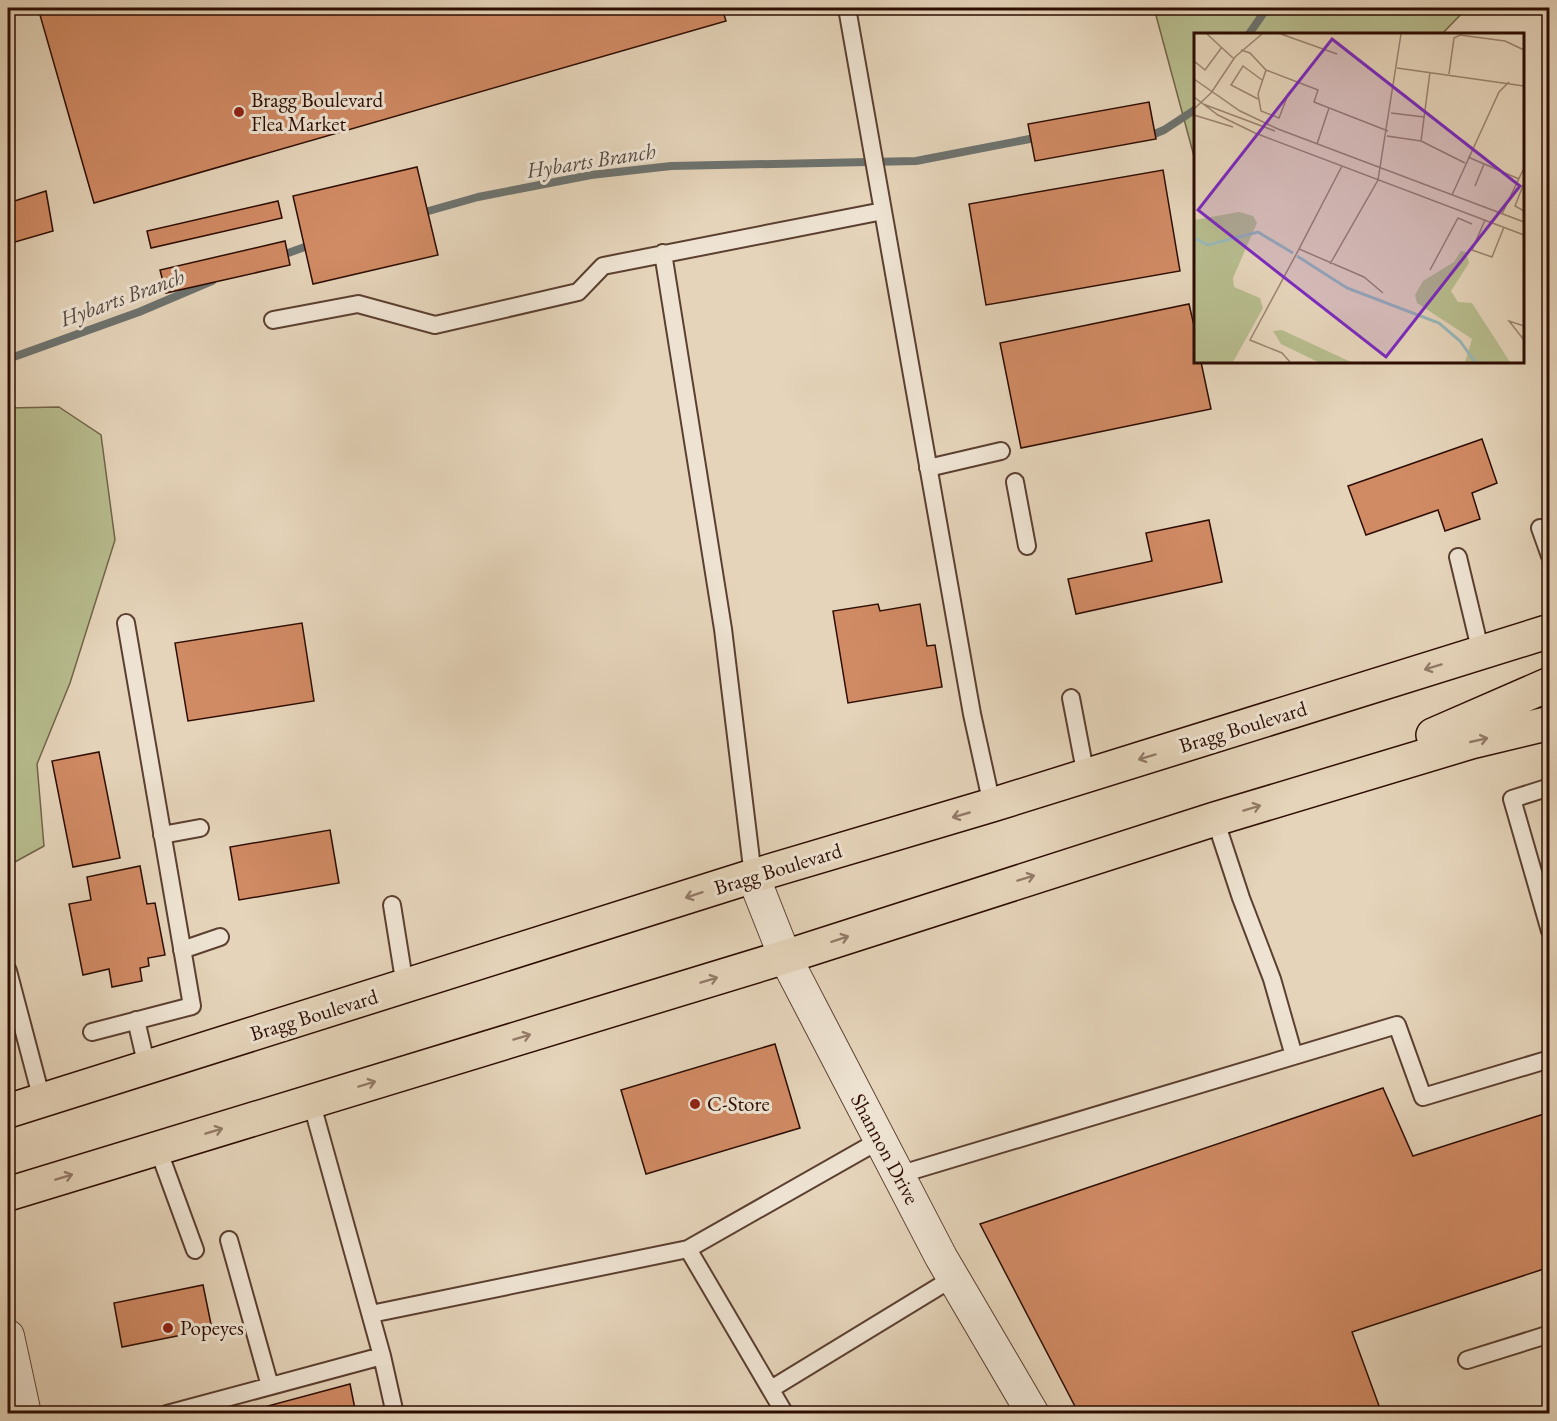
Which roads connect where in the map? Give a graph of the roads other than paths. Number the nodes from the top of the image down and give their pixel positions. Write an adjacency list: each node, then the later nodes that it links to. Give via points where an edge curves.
1 (847, 8): 2 (lane)
2 (883, 211): 3 (lane); 6 (lane)
3 (663, 253): 4 (lane, via 603,266 578,292 435,325 358,304); 25 (lane, via 723,629)
4 (273, 320)
5 (1000, 451): 6 (lane)
6 (928, 468): 21 (lane)
7 (1015, 482): 9 (lane)
8 (1540, 528): 10 (lane)
9 (1027, 546)
10 (1550, 556)
11 (1458, 557): 14 (lane)
12 (126, 623): 24 (lane)
13 (1550, 631): 14 (main road, Bragg Boulevard)
14 (1481, 653): 18 (main road, Bragg Boulevard, one-way to 18)
15 (1550, 684): 20 (main road)
16 (1071, 698): 18 (lane)
17 (1550, 723): 20 (main road, one-way to 17, via 1471,742)
18 (1086, 776): 21 (main road, Bragg Boulevard)
19 (1550, 787): 27 (lane, via 1512,799)
20 (1296, 795): 22 (main road, one-way to 20)
21 (992, 805): 25 (main road, Bragg Boulevard, one-way to 25)
22 (1215, 819): 30 (main road, one-way to 22); 35 (lane, via 1272,979)
23 (200, 828): 24 (lane)
24 (162, 835): 29 (lane)
25 (753, 876): 30 (street, Shannon Drive); 32 (main road, Bragg Boulevard, one-way to 32)
26 (392, 905): 32 (lane)
27 (1550, 931)
28 (220, 937): 29 (lane)
29 (182, 950): 33 (lane, via 192,1006)
30 (785, 957): 39 (main road, one-way to 30); 41 (street, Shannon Drive)
31 (8, 971): 38 (lane)
32 (405, 986): 37 (main road, Bragg Boulevard)
33 (136, 1020): 34 (lane); 37 (lane)
34 (92, 1032)
35 (1294, 1056): 36 (lane, via 1396,1025 1423,1097); 43 (lane)
36 (1550, 1059)
37 (147, 1067): 38 (main road, Bragg Boulevard)
38 (42, 1100): 40 (main road, Bragg Boulevard)
39 (311, 1101): 42 (main road, one-way to 39); 49 (lane)
40 (8, 1111)
41 (880, 1140): 43 (street, Shannon Drive); 46 (lane)
42 (158, 1149): 44 (main road, one-way to 42); 47 (lane)
43 (898, 1175): 48 (street, Shannon Drive)
44 (8, 1194)
45 (229, 1240): 54 (lane)
46 (688, 1249): 49 (lane); 55 (lane)
47 (195, 1250)
48 (953, 1278): 55 (lane); 60 (street, Shannon Drive)
49 (371, 1314): 52 (lane)
50 (1550, 1334): 53 (lane)
51 (8, 1340): 56 (street)
52 (382, 1356): 54 (lane); 58 (lane)
53 (1467, 1360)
54 (270, 1386): 57 (lane)
55 (771, 1389): 59 (lane)
56 (25, 1413)
57 (167, 1413)
58 (395, 1413)
59 (785, 1413)
60 (1033, 1413)

